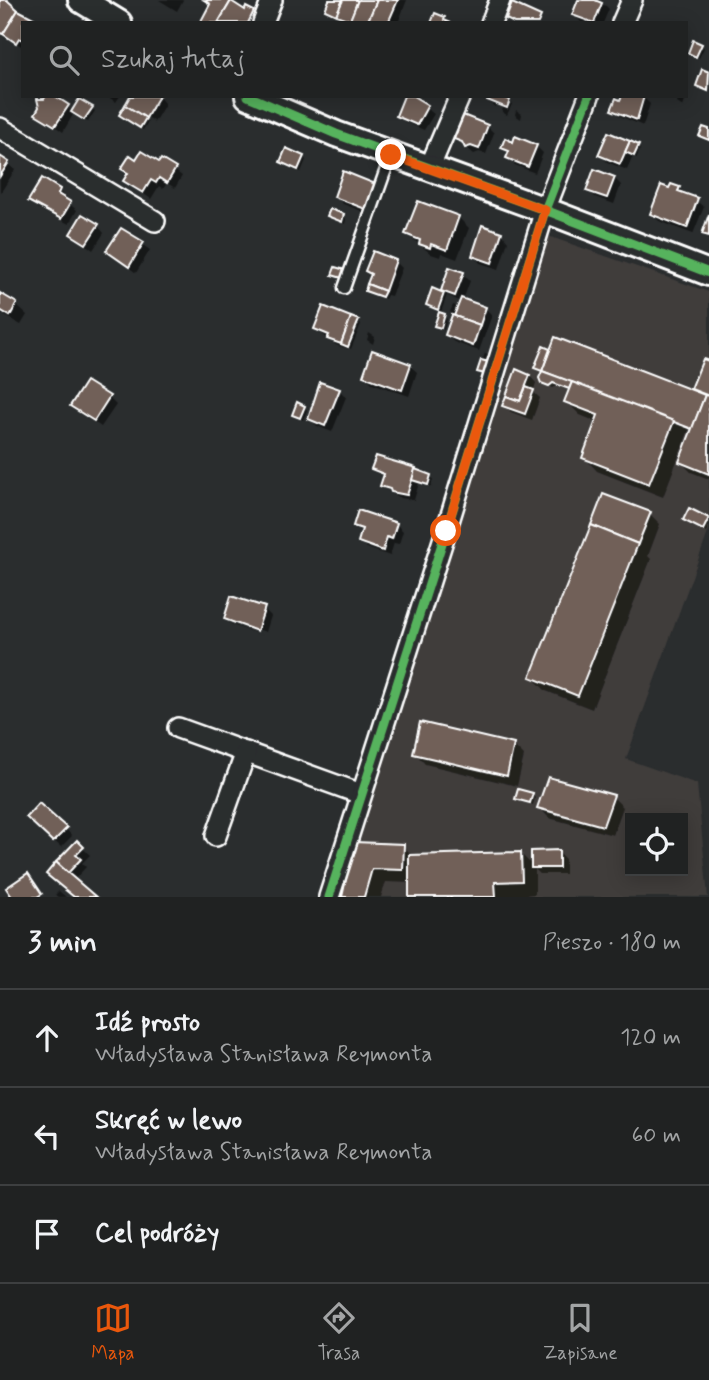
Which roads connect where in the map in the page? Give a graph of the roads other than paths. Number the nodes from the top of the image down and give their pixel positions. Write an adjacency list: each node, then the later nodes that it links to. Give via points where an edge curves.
1 (81, 0): 5 (street)
2 (272, 0): 6 (street)
3 (500, 0): 7 (street)
4 (632, 0): 8 (street)
5 (116, 21)
6 (264, 21)
7 (492, 21)
8 (623, 21)
9 (253, 98): 13 (street)
10 (459, 98): 14 (street)
11 (588, 98): 15 (street)
12 (0, 128): 16 (street)
13 (391, 155): 14 (street); 18 (lane)
14 (429, 169): 15 (street)
15 (545, 210): 17 (street); 21 (street)
16 (155, 220)
17 (709, 273)
18 (344, 288)
19 (178, 728): 20 (street)
20 (246, 752): 21 (street); 22 (street)
21 (361, 794): 23 (street)
22 (216, 836)
23 (328, 897)

